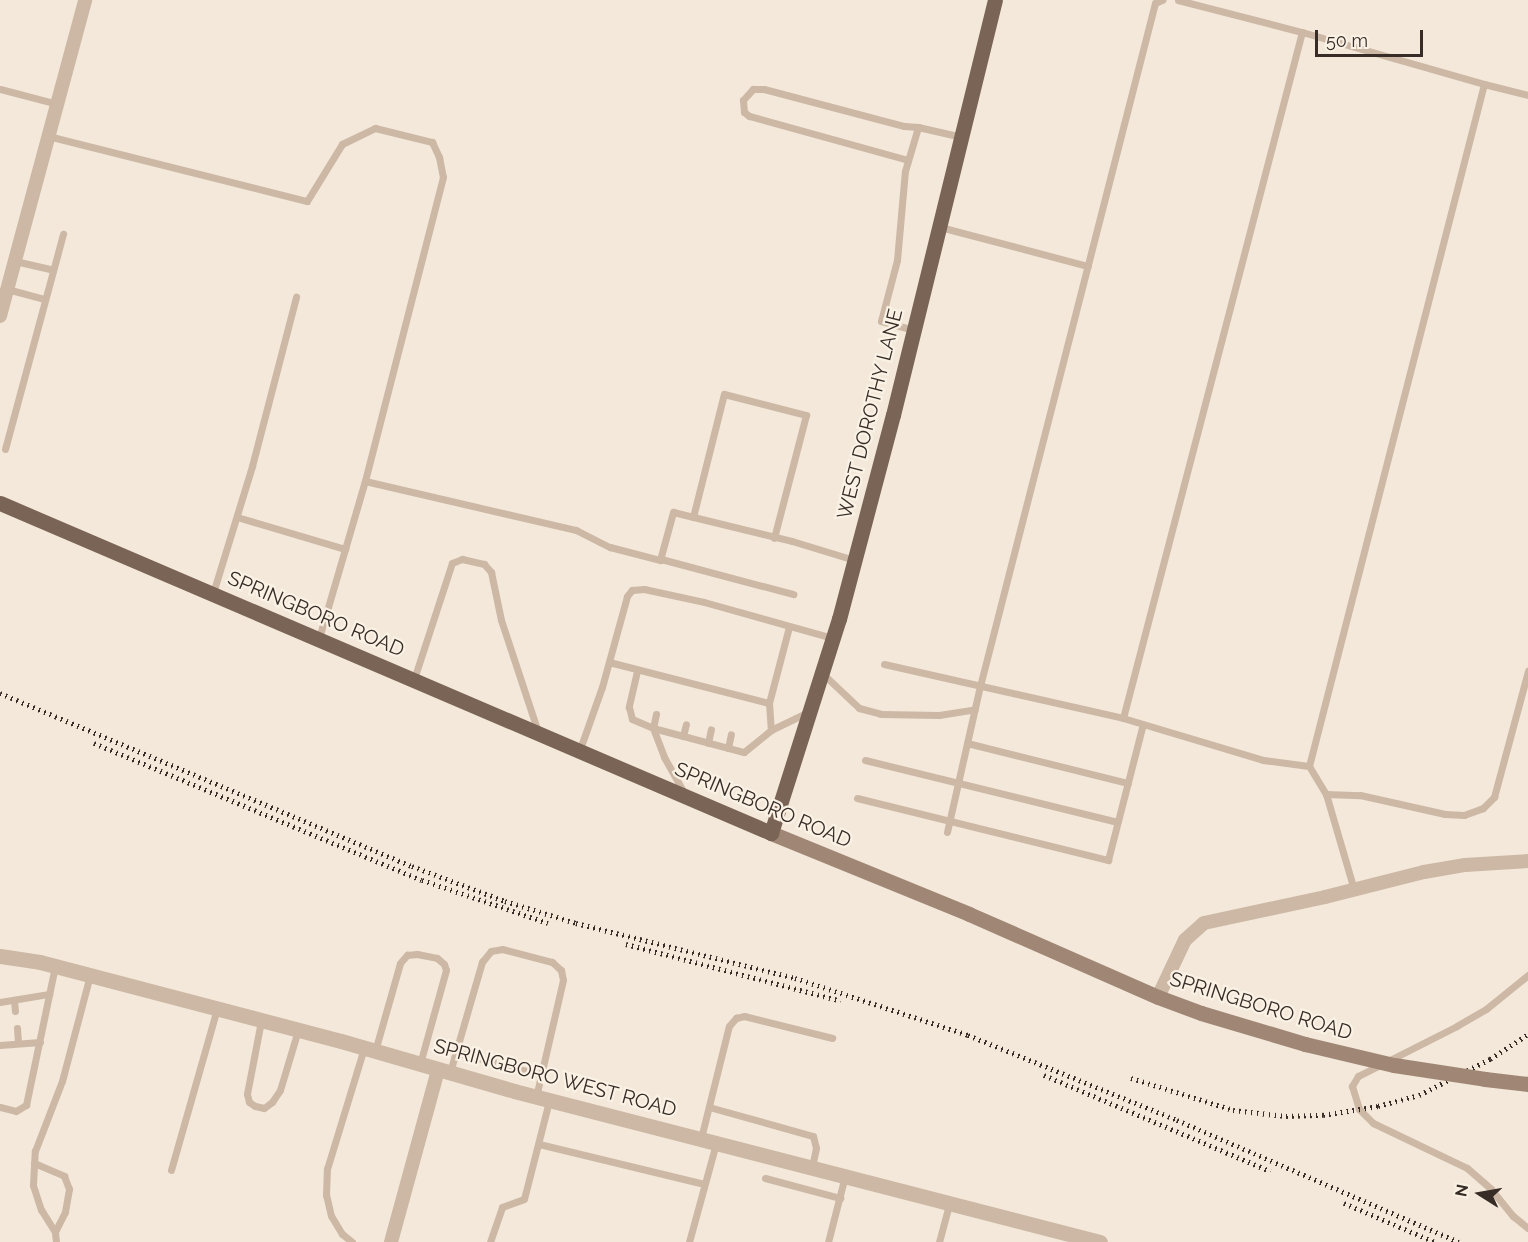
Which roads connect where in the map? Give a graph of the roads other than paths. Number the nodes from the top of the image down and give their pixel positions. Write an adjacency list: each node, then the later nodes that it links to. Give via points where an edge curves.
1 (85, 0): 9 (street)
2 (995, 0): 12 (main road, WEST DOROTHY LANE)
3 (1162, 0): 17 (lane, via 1155,3)
4 (1178, 0): 5 (lane)
5 (1302, 32): 6 (lane); 53 (lane)
6 (1484, 84): 8 (lane); 67 (lane)
7 (0, 89): 9 (lane)
8 (1528, 95)
9 (57, 104): 11 (street)
10 (918, 127): 12 (lane); 13 (lane); 13 (lane, via 764,89 753,88 742,107 748,116)
11 (48, 136): 16 (street); 25 (lane, via 307,201 342,144 375,128 432,142 443,177)
12 (962, 137): 14 (main road, WEST DOROTHY LANE)
13 (908, 160): 23 (lane, via 897,260 881,321)
14 (940, 226): 17 (lane); 23 (main road, WEST DOROTHY LANE)
15 (63, 234): 18 (lane)
16 (15, 261): 18 (lane); 19 (street)
17 (1088, 266): 44 (lane)
18 (53, 270): 21 (lane)
19 (5, 284): 21 (lane); 22 (street)
20 (296, 297): 27 (lane)
21 (45, 299): 24 (lane)
22 (0, 316)
23 (914, 330): 32 (main road, WEST DOROTHY LANE)
24 (5, 449)
25 (365, 481): 30 (lane); 31 (lane, via 576,530 610,547)
26 (0, 502): 33 (main road, SPRINGBORO ROAD)
27 (237, 517): 30 (lane); 33 (lane)
28 (693, 517): 29 (lane); 29 (lane, via 724,394 806,415); 31 (lane, via 673,512)
29 (774, 538): 32 (lane)
30 (345, 549): 36 (lane)
31 (661, 559): 34 (lane)
32 (854, 560): 37 (main road, WEST DOROTHY LANE)
33 (213, 593): 36 (main road, SPRINGBORO ROAD)
34 (793, 594)
35 (789, 627): 37 (lane); 38 (lane, via 704,602 632,590); 48 (lane)
36 (319, 638): 43 (main road, SPRINGBORO ROAD)
37 (832, 638): 42 (main road, WEST DOROTHY LANE)
38 (609, 663): 40 (lane); 65 (lane)
39 (884, 664): 44 (lane)
40 (636, 671): 45 (lane, via 664,682); 56 (lane, via 629,707 632,719)
41 (1528, 671): 70 (lane, via 1494,797 1483,808 1464,815 1444,814 1360,795)
42 (822, 673): 50 (lane, via 859,708 881,714 939,715); 51 (main road, WEST DOROTHY LANE)
43 (414, 679): 59 (main road, SPRINGBORO ROAD); 59 (lane, via 452,563 462,560 484,564 491,572 501,620)
44 (980, 686): 50 (lane); 53 (lane)
45 (720, 691): 46 (lane); 47 (lane)
46 (741, 696): 48 (lane); 49 (lane)
47 (717, 700)
48 (769, 703): 58 (lane)
49 (738, 705)
50 (975, 709): 63 (lane)
51 (810, 711): 58 (lane); 76 (main road, WEST DOROTHY LANE)
52 (656, 714): 56 (lane)
53 (1123, 718): 55 (lane)
54 (687, 724): 61 (lane)
55 (1143, 724): 67 (lane, via 1263,760); 69 (lane)
56 (653, 728): 61 (lane); 71 (lane, via 664,758)
57 (711, 729): 62 (lane)
58 (771, 730): 64 (lane, via 748,750)
59 (538, 732): 65 (main road, SPRINGBORO ROAD)
60 (731, 734): 64 (lane)
61 (683, 736): 62 (lane)
62 (708, 743): 64 (lane)
63 (967, 743): 68 (lane); 69 (lane)
64 (728, 748)
65 (579, 749): 71 (main road, SPRINGBORO ROAD)
66 (865, 760): 68 (lane)
67 (1309, 766): 70 (lane)
68 (958, 781): 73 (lane); 74 (lane)
69 (1128, 783): 74 (lane)
70 (1326, 794): 78 (lane)
71 (685, 795): 76 (main road, SPRINGBORO ROAD)
72 (857, 798): 73 (lane)
73 (950, 819): 74 (lane, via 1108,860); 75 (lane)
74 (1118, 822)
75 (947, 832)
76 (771, 833): 84 (main road, SPRINGBORO ROAD)
77 (1528, 861): 78 (street, via 1465,865)
78 (1354, 890): 84 (street, via 1204,923 1185,940)
79 (4, 955): 80 (street, SPRINGBORO WEST ROAD)
80 (55, 966): 81 (street, SPRINGBORO WEST ROAD); 83 (lane)
81 (90, 975): 87 (street, SPRINGBORO WEST ROAD); 108 (lane, via 63,1081 35,1151)
82 (1528, 975): 116 (lane, via 1486,1009 1358,1076 1352,1086 1359,1109 1373,1123 1467,1168)
83 (49, 994): 85 (lane); 93 (lane)
84 (1158, 997): 101 (main road, SPRINGBORO ROAD, bridge, via 1305,1044 1394,1065)
85 (14, 1000): 86 (lane); 88 (lane)
86 (0, 1002)
87 (217, 1008): 89 (street, SPRINGBORO WEST ROAD); 110 (lane)
88 (15, 1011)
89 (261, 1020): 91 (street, SPRINGBORO WEST ROAD); 91 (lane, via 248,1094 249,1102 255,1106 264,1108 280,1090)
90 (17, 1028): 94 (lane)
91 (298, 1030): 96 (street, SPRINGBORO WEST ROAD)
92 (832, 1038): 104 (lane, via 744,1016 736,1018 729,1026)
93 (40, 1042): 94 (lane); 103 (lane, via 26,1105 16,1111)
94 (18, 1043): 95 (lane)
95 (0, 1045)
96 (370, 1050): 98 (street, SPRINGBORO WEST ROAD); 98 (lane, via 400,963 407,955 437,958 446,970); 119 (lane, via 327,1169 326,1195 331,1216)
97 (456, 1052): 99 (lane); 100 (lane); 100 (lane, via 482,962 491,951 552,962 561,970 563,980)
98 (420, 1064): 99 (street, SPRINGBORO WEST ROAD)
99 (444, 1072): 102 (street, SPRINGBORO WEST ROAD); 120 (street)
100 (541, 1075): 102 (lane)
101 (1528, 1084)
102 (543, 1098): 105 (street, SPRINGBORO WEST ROAD); 107 (lane)
103 (0, 1107)
104 (709, 1107): 105 (lane); 109 (lane, via 813,1136 816,1148)
105 (701, 1138): 106 (street, SPRINGBORO WEST ROAD)
106 (716, 1142): 109 (street, SPRINGBORO WEST ROAD); 113 (lane)
107 (539, 1144): 113 (lane); 121 (lane, via 524,1199 502,1207)
108 (34, 1163): 117 (lane, via 33,1185 41,1210); 117 (lane, via 64,1176 69,1189 65,1212)
109 (812, 1167): 111 (street, SPRINGBORO WEST ROAD)
110 (171, 1170)
111 (845, 1176): 114 (lane); 115 (street, SPRINGBORO WEST ROAD)
112 (765, 1178): 114 (lane)
113 (704, 1184): 122 (lane)
114 (840, 1198): 123 (lane)
115 (949, 1203): 124 (lane); 125 (street, SPRINGBORO WEST ROAD)
116 (1528, 1228)
117 (55, 1232): 118 (lane)
118 (56, 1242)
119 (352, 1242)
120 (391, 1242)
121 (490, 1242)
122 (689, 1242)
123 (828, 1242)
124 (939, 1242)
125 (1100, 1242)

